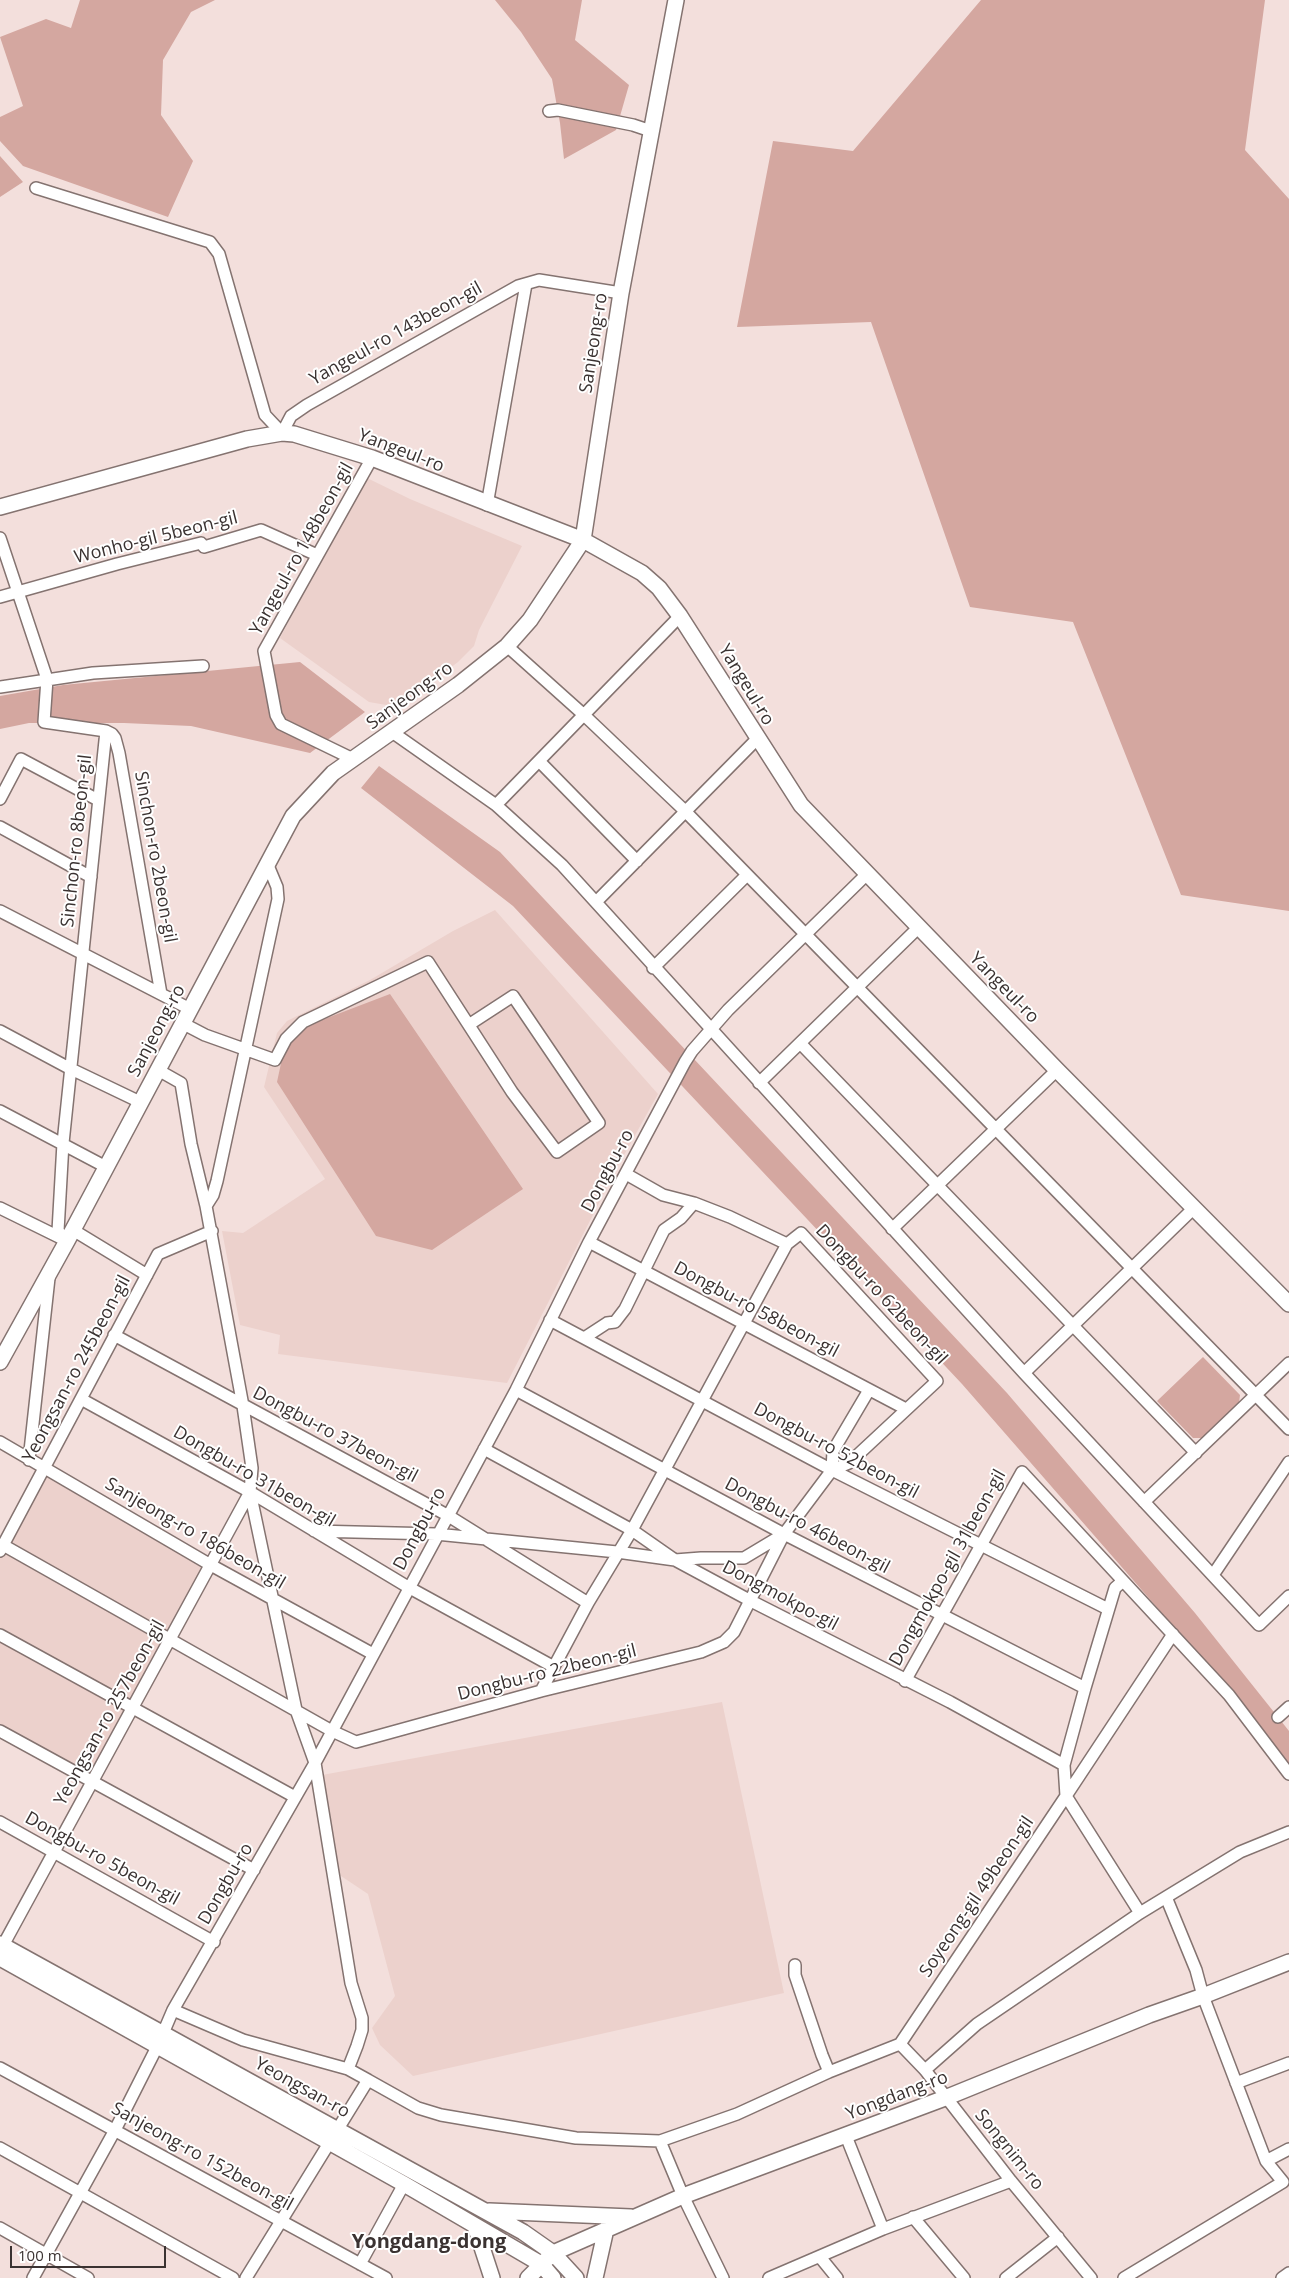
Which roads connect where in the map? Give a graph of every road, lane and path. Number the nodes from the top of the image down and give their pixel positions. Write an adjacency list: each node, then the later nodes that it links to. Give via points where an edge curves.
1 (676, 0): 3 (street, Sanjeong-ro)
2 (549, 111): 3 (street, via 558,110)
3 (651, 131): 6 (street, Sanjeong-ro)
4 (36, 188): 7 (street, via 210,242 219,254 265,415)
5 (526, 284): 6 (street, Yangeul-ro 143beon-gil, via 539,280); 7 (street, Yangeul-ro 143beon-gil, via 306,405 291,416); 9 (street)
6 (620, 293): 12 (street, Sanjeong-ro)
7 (282, 433): 8 (street, Yangeul-ro, via 312,438); 10 (street, Yangeul-ro, via 247,439)
8 (372, 458): 9 (street, Yangeul-ro); 13 (street, Yangeul-ro 148beon-gil)
9 (487, 505): 12 (street, Yangeul-ro)
10 (0, 507)
11 (0, 538): 14 (street)
12 (583, 540): 16 (street, Yangeul-ro, via 642,573 659,588); 17 (street, Sanjeong-ro, via 530,620)
13 (317, 555): 14 (street, Wonho-gil 5beon-gil, via 262,530); 25 (street, Yangeul-ro 148beon-gil, via 264,651 276,715 281,724)
14 (19, 592): 15 (street, Wonho-gil 5beon-gil); 19 (street)
15 (0, 597)
16 (680, 616): 21 (street); 24 (street, Yangeul-ro)
17 (507, 646): 21 (street); 23 (street, Sanjeong-ro)
18 (203, 666): 19 (street)
19 (47, 678): 20 (street); 22 (street, via 44,722)
20 (0, 687)
21 (584, 715): 26 (street); 30 (street)
22 (106, 732): 28 (street, Sinchon-ro 8beon-gil); 44 (street, Sinchon-ro 2beon-gil, via 112,734 119,753)
23 (392, 732): 25 (street, Sanjeong-ro); 29 (street)
24 (757, 739): 30 (street); 34 (street, Yangeul-ro, via 801,806)
25 (353, 759): 33 (street, Sanjeong-ro, via 333,773 303,803)
26 (539, 761): 29 (street); 32 (street)
27 (0, 799): 28 (street, via 21,759)
28 (98, 800): 36 (street, Sinchon-ro 8beon-gil)
29 (496, 805): 37 (street, via 562,865)
30 (685, 811): 32 (street); 35 (street)
31 (0, 826): 36 (street)
32 (637, 861): 37 (street)
33 (267, 863): 45 (street, Sanjeong-ro); 51 (street, via 277,887 278,899)
34 (866, 874): 39 (street, Yangeul-ro); 40 (street, Dongbu-ro)
35 (748, 876): 40 (street); 42 (street)
36 (91, 877): 41 (street, Sinchon-ro 8beon-gil)
37 (596, 902): 42 (street)
38 (1, 914): 41 (street)
39 (919, 927): 43 (street); 54 (street, Yangeul-ro)
40 (804, 933): 43 (street); 48 (street, Dongbu-ro)
41 (84, 953): 44 (street); 52 (street, Sinchon-ro 8beon-gil)
42 (653, 968): 48 (street)
43 (857, 987): 50 (street); 58 (street)
44 (161, 994): 45 (street)
45 (190, 1009): 46 (street, Sanjeong-ro)
46 (182, 1024): 51 (street); 53 (street, Sanjeong-ro)
47 (470, 1024): 47 (street, via 513,996 599,1123 557,1152 512,1092); 51 (street, via 428,962 303,1022 286,1039 275,1060)
48 (710, 1029): 55 (street); 61 (street, Dongbu-ro, via 686,1062)
49 (0, 1031): 52 (street)
50 (800, 1043): 55 (street); 62 (street)
51 (245, 1050): 64 (street, via 217,1181)
52 (69, 1068): 56 (street); 59 (street, Sinchon-ro 8beon-gil)
53 (158, 1070): 56 (street, Sanjeong-ro); 64 (street, via 180,1083)
54 (1057, 1070): 58 (street); 66 (street, Yangeul-ro)
55 (759, 1083): 67 (street)
56 (140, 1102): 60 (street, Sanjeong-ro)
57 (0, 1111): 59 (street)
58 (995, 1128): 62 (street); 72 (street)
59 (63, 1144): 60 (street); 69 (street, Sinchon-ro 8beon-gil, via 58,1231)
60 (106, 1167): 69 (street, Sanjeong-ro)
61 (626, 1174): 63 (street, Dongbu-ro 62beon-gil, via 663,1195); 70 (street, Dongbu-ro)
62 (937, 1185): 67 (street); 79 (street)
63 (694, 1203): 71 (street, Dongbu-ro 62beon-gil); 73 (street, via 664,1230)
64 (206, 1206): 68 (street)
65 (0, 1208): 69 (street)
66 (1194, 1208): 72 (street); 76 (street, Yangeul-ro)
67 (892, 1229): 84 (street)
68 (212, 1231): 75 (street, Yeongsan-ro 245beon-gil, via 158,1254); 90 (street)
69 (70, 1236): 74 (street, Sanjeong-ro); 75 (street)
70 (589, 1242): 73 (street, Dongbu-ro 58beon-gil); 77 (street, Dongbu-ro)
71 (787, 1244): 78 (street); 91 (street, Dongbu-ro 62beon-gil, via 801,1233 937,1381)
72 (1132, 1268): 79 (street); 87 (street)
73 (643, 1271): 78 (street, Dongbu-ro 58beon-gil); 81 (street, via 625,1309 615,1322 607,1323)
74 (50, 1272): 82 (street, Sanjeong-ro); 96 (street)
75 (147, 1275): 80 (street, Yeongsan-ro 245beon-gil)
76 (1289, 1304)
77 (550, 1320): 81 (street, Dongbu-ro 52beon-gil); 85 (street, Dongbu-ro)
78 (745, 1323): 86 (street, Dongbu-ro 58beon-gil); 89 (street)
79 (1072, 1325): 84 (street); 95 (street)
80 (114, 1335): 88 (street, Yeongsan-ro 245beon-gil); 90 (street, Dongbu-ro 37beon-gil)
81 (584, 1338): 89 (street, Dongbu-ro 52beon-gil)
82 (0, 1362)
83 (1289, 1363): 87 (street)
84 (1024, 1373): 102 (street)
85 (516, 1390): 94 (street, Dongbu-ro); 99 (street, Dongbu-ro 46beon-gil)
86 (869, 1390): 91 (street, Dongbu-ro 58beon-gil); 100 (street, via 833,1451)
87 (1256, 1394): 92 (street); 95 (street)
88 (81, 1399): 98 (street, Yeongsan-ro 245beon-gil); 101 (street, Dongbu-ro 31beon-gil)
89 (703, 1401): 99 (street); 100 (street, Dongbu-ro 52beon-gil)
90 (244, 1406): 101 (street, via 252,1468); 103 (street, Dongbu-ro 37beon-gil)
91 (906, 1410): 100 (street, via 849,1463)
92 (1289, 1429)
93 (0, 1442): 96 (street, Sanjeong-ro 186beon-gil)
94 (484, 1449): 103 (street, Dongbu-ro); 104 (street, Dongmokpo-gil)
95 (1196, 1453): 102 (street)
96 (28, 1460): 98 (street, Sanjeong-ro 186beon-gil)
97 (1289, 1462): 114 (street)
98 (44, 1468): 110 (street, Yeongsan-ro 245beon-gil); 113 (street, Sanjeong-ro 186beon-gil)
99 (665, 1470): 104 (street); 107 (street, Dongbu-ro 46beon-gil)
100 (832, 1470): 107 (street); 109 (street, Dongbu-ro 52beon-gil)
101 (250, 1492): 105 (street, Dongbu-ro 31beon-gil); 113 (street, Yeongsan-ro 257beon-gil); 118 (street)
102 (1144, 1502): 114 (street)
103 (447, 1516): 106 (street, Dongbu-ro); 108 (street, Dongbu-ro 37beon-gil)
104 (632, 1530): 111 (street); 112 (street, Dongmokpo-gil)
105 (314, 1531): 106 (street); 116 (street, Dongbu-ro 31beon-gil)
106 (436, 1534): 108 (street); 116 (street, Dongbu-ro)
107 (784, 1534): 112 (street, via 744,1558); 119 (street, Dongbu-ro 22beon-gil); 122 (street, Dongbu-ro 46beon-gil)
108 (489, 1541): 111 (street); 120 (street, Dongbu-ro 37beon-gil)
109 (982, 1546): 115 (street, Dongmokpo-gil 31beon-gil, via 1022,1472); 121 (street, Dongbu-ro 52beon-gil); 122 (street, Dongmokpo-gil 31beon-gil)
110 (2, 1548): 125 (street, Dongbu-ro 22beon-gil)
111 (618, 1552): 112 (street); 120 (street)
112 (675, 1560): 119 (street, Dongmokpo-gil)
113 (209, 1564): 118 (street, Sanjeong-ro 186beon-gil); 125 (street, Yeongsan-ro 257beon-gil)
114 (1213, 1575): 117 (street, via 1259,1625)
115 (1123, 1581): 121 (street, via 1115,1588); 123 (street)
116 (408, 1587): 126 (street, Dongbu-ro); 127 (street, Dongbu-ro 31beon-gil)
117 (1289, 1596)
118 (273, 1600): 126 (street, Sanjeong-ro 186beon-gil); 133 (street)
119 (751, 1601): 128 (street, Dongmokpo-gil); 130 (street, Dongbu-ro 22beon-gil, via 730,1637 710,1650)
120 (588, 1603): 127 (street)
121 (1108, 1609): 129 (street)
122 (942, 1616): 128 (street, Dongmokpo-gil 31beon-gil); 129 (street, Dongbu-ro 46beon-gil)
123 (1174, 1634): 139 (street, via 1229,1694); 141 (street, Soyeong-gil 49beon-gil)
124 (0, 1635): 131 (street)
125 (171, 1638): 131 (street, Yeongsan-ro 257beon-gil); 133 (street, Dongbu-ro 22beon-gil)
126 (373, 1654): 136 (street, Dongbu-ro)
127 (554, 1667): 130 (street)
128 (905, 1681): 138 (street, Dongmokpo-gil)
129 (1085, 1688): 138 (street)
130 (541, 1691): 136 (street, Dongbu-ro 22beon-gil, via 356,1742)
131 (133, 1707): 140 (street, Yeongsan-ro 257beon-gil); 142 (street)
132 (1289, 1708): 134 (street)
133 (296, 1710): 136 (street, Dongbu-ro 22beon-gil); 137 (street)
134 (1278, 1717)
135 (0, 1731): 140 (street)
136 (332, 1731): 137 (street, Dongbu-ro)
137 (315, 1763): 142 (street, Dongbu-ro); 159 (street, via 351,1983 362,2018 362,2030)
138 (1064, 1765): 141 (street)
139 (1289, 1774)
140 (92, 1782): 145 (street, Yeongsan-ro 257beon-gil); 146 (street)
141 (1066, 1796): 148 (street); 156 (street, Soyeong-gil 49beon-gil)
142 (295, 1798): 146 (street, Dongbu-ro)
143 (0, 1822): 145 (street, Dongbu-ro 5beon-gil)
144 (1289, 1832): 147 (street, via 1240,1852)
145 (54, 1851): 149 (street, Dongbu-ro 5beon-gil); 150 (street, Yeongsan-ro 257beon-gil)
146 (254, 1870): 149 (street, Dongbu-ro)
147 (1166, 1897): 148 (street); 153 (street, via 1196,1970)
148 (1140, 1913): 160 (street, via 977,2024)
149 (214, 1942): 154 (street, Dongbu-ro)
150 (1, 1950): 155 (street, Yeongsan-ro)
151 (1289, 1962): 153 (street, Yongdang-ro)
152 (795, 1965): 161 (street, via 795,1975)
153 (1203, 1996): 163 (street); 164 (street, Yongdang-ro)
154 (173, 2010): 155 (street, Dongbu-ro); 159 (street, via 243,2040)
155 (160, 2039): 165 (street, Yeongsan-ro); 166 (street, Dongbu-ro); 169 (street, Yeongsan-ro)
156 (900, 2044): 160 (street, Songnim-ro); 161 (street)
157 (1289, 2063): 163 (street)
158 (0, 2068): 166 (street, Sanjeong-ro 152beon-gil)
159 (348, 2069): 162 (street)
160 (925, 2070): 164 (street, Songnim-ro)
161 (830, 2072): 168 (street, via 737,2114)
162 (368, 2080): 165 (street); 168 (street, via 418,2108 441,2115 576,2138)
163 (1236, 2083): 172 (street)
164 (945, 2098): 167 (street, Yongdang-ro); 173 (street, Songnim-ro)
165 (337, 2129): 169 (street); 178 (street, Yeongsan-ro)
166 (115, 2130): 176 (street, Dongbu-ro); 181 (street, Sanjeong-ro 152beon-gil)
167 (846, 2136): 177 (street, Yongdang-ro); 185 (street)
168 (660, 2141): 177 (street)
169 (329, 2143): 174 (street, Yeongsan-ro); 181 (street)
170 (0, 2148): 176 (street)
171 (1289, 2150): 172 (street)
172 (1266, 2161): 175 (street)
173 (1011, 2181): 180 (street); 186 (street, Songnim-ro)
174 (404, 2184): 182 (street, Yeongsan-ro); 190 (street)
175 (1286, 2186): 209 (street)
176 (82, 2192): 188 (street, Dongbu-ro); 195 (street)
177 (683, 2196): 179 (street, Yongdang-ro); 203 (street)
178 (486, 2211): 179 (street); 187 (street, Yeongsan-ro)
179 (635, 2217): 184 (street, Yongdang-ro)
180 (913, 2217): 185 (street); 206 (street)
181 (282, 2221): 190 (street, Sanjeong-ro 152beon-gil); 196 (street)
182 (475, 2226): 191 (street, Yeongsan-ro); 198 (street)
183 (0, 2228): 188 (street)
184 (606, 2229): 187 (street, Yongdang-ro); 202 (street)
185 (883, 2229): 189 (street)
186 (1058, 2237): 207 (street); 208 (street, Songnim-ro)
187 (553, 2252): 191 (street, Yongdang-ro); 201 (street, Yeongsan-ro)
188 (46, 2255): 193 (street, Dongbu-ro); 194 (street)
189 (820, 2257): 204 (street); 205 (street)
190 (360, 2264): 197 (street, Sanjeong-ro 152beon-gil)
191 (540, 2264): 199 (street, Yongdang-ro); 200 (street, Yeongsan-ro)
192 (1289, 2273): 210 (street)
193 (33, 2278)
194 (88, 2278)
195 (233, 2278)
196 (246, 2278)
197 (386, 2278)
198 (492, 2278)
199 (528, 2278)
200 (553, 2278)
201 (576, 2278)
202 (595, 2278)
203 (723, 2278)
204 (769, 2278)
205 (838, 2278)
206 (964, 2278)
207 (1006, 2278)
208 (1091, 2278)
209 (1124, 2278)
210 (1282, 2278)

